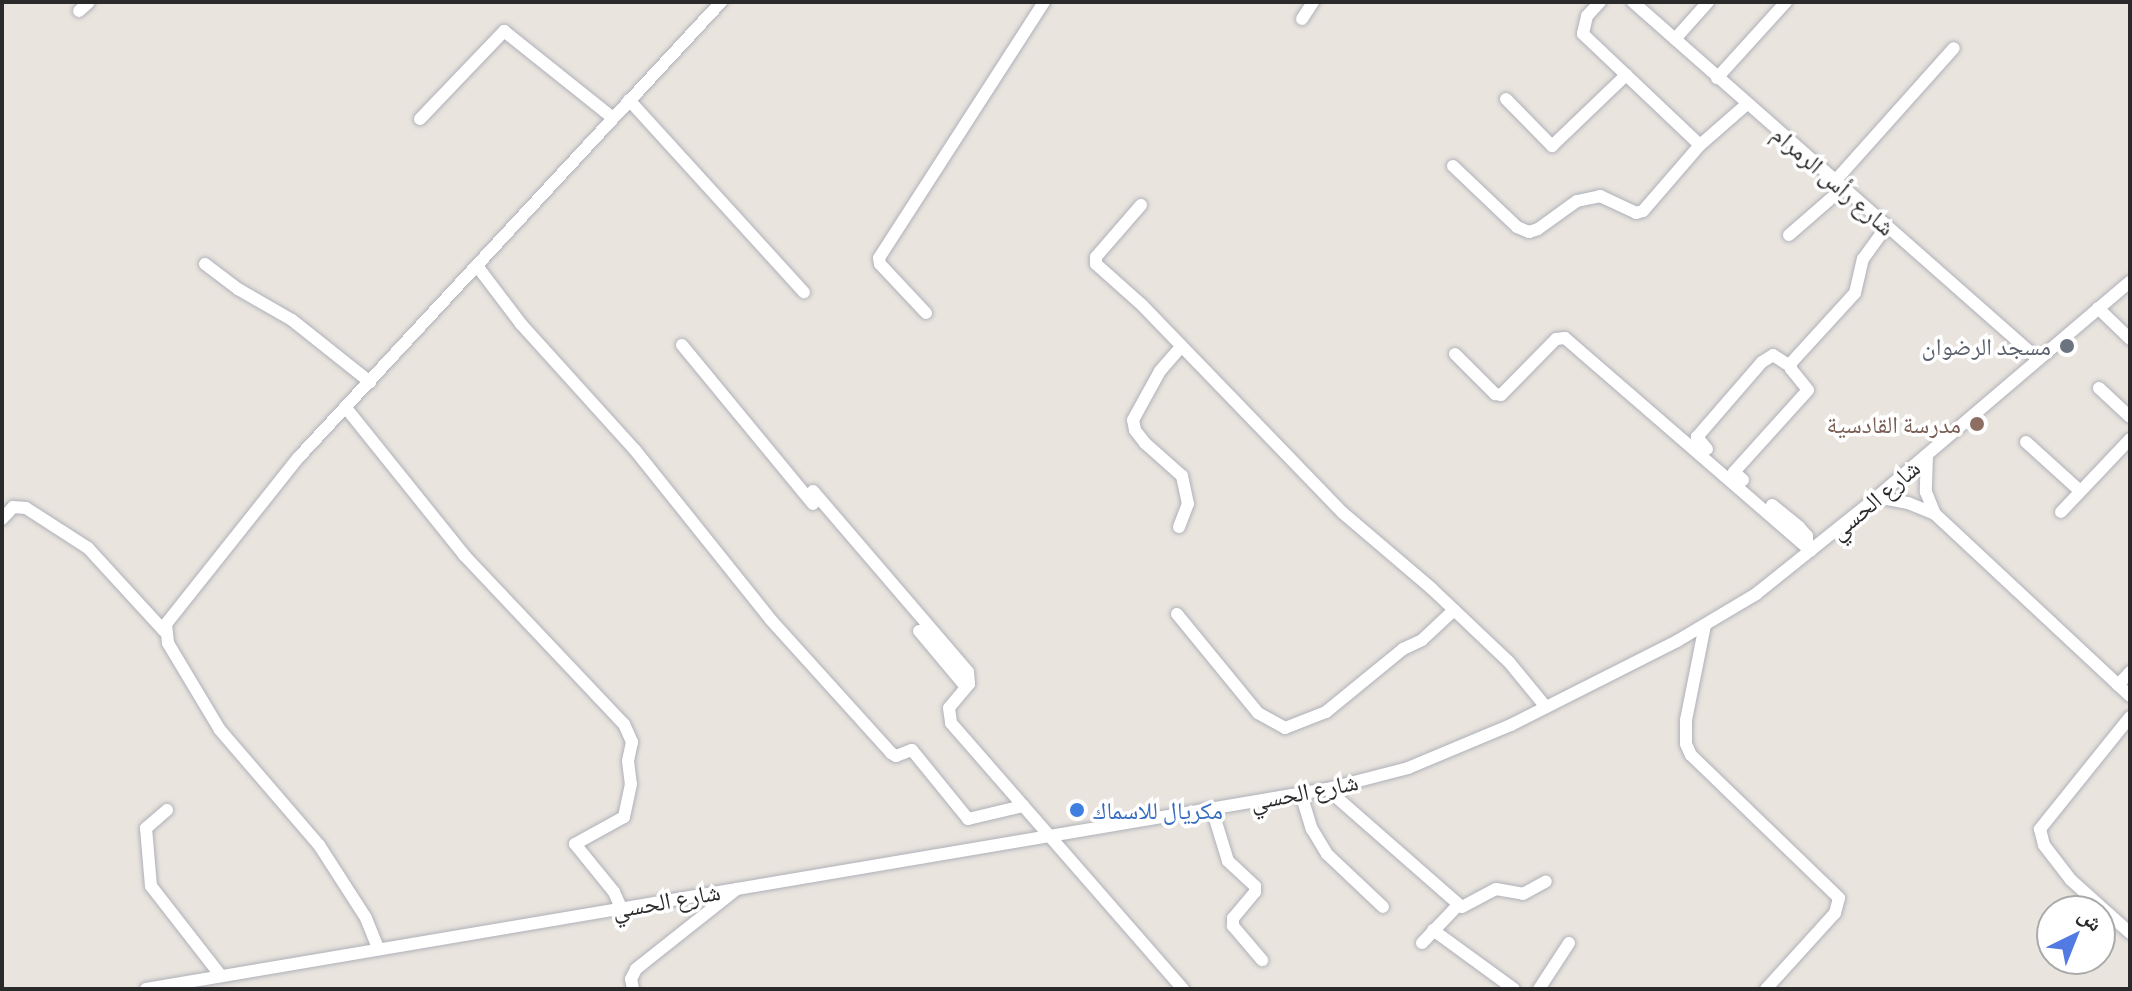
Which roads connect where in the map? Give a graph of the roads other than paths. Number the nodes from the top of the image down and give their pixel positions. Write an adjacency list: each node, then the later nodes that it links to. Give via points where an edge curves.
1 (721, 2): 14 (street)
2 (1044, 2): 29 (street, via 879,258)
3 (1313, 2): 8 (street)
4 (1600, 2): 11 (street, via 1587,16 1583,34)
5 (1633, 2): 9 (street, شارع رأس الرمرام)
6 (1708, 2): 9 (street)
7 (1786, 2): 12 (street)
8 (1302, 19)
9 (1675, 39): 12 (street, شارع رأس الرمرام)
10 (1954, 48): 20 (street)
11 (1626, 75): 13 (street, via 1552,146); 18 (street)
12 (1717, 78): 15 (street, شارع رأس الرمرام)
13 (1506, 99)
14 (629, 100): 16 (street); 27 (street)
15 (1747, 104): 18 (street); 20 (street, شارع رأس الرمرام)
16 (613, 118): 17 (street, via 504,31); 25 (street)
17 (420, 119)
18 (1700, 145): 19 (street, via 1643,211 1636,213 1600,196 1577,201 1529,232 1517,227)
19 (1453, 166)
20 (1839, 184): 22 (street, شارع رأس الرمرام); 23 (street)
21 (1141, 205): 32 (street, via 1095,261)
22 (1887, 226): 34 (street, شارع رأس الرمرام); 35 (street, via 1863,259 1855,293)
23 (1789, 235)
24 (205, 264): 36 (street, via 292,320)
25 (477, 266): 36 (street); 65 (street, via 771,620 891,753 912,750 968,819)
26 (2130, 282): 28 (street, شارع الحسي)
27 (804, 292)
28 (2098, 308): 30 (street); 34 (street, شارع الحسي)
29 (926, 313)
30 (2130, 339)
31 (682, 345): 59 (street)
32 (1181, 347): 51 (street, via 1160,371 1133,420 1145,443 1182,476 1188,504); 53 (street, via 1343,513)
33 (1455, 354): 43 (street, via 1501,395 1556,339 1565,338)
34 (2037, 358): 42 (street, شارع الحسي)
35 (1790, 366): 43 (street, via 1773,355 1762,362 1697,437); 44 (street, via 1808,390)
36 (370, 382): 38 (street)
37 (2099, 388): 39 (street)
38 (346, 408): 56 (street, via 299,457); 73 (street, via 464,555 624,724 632,742 624,817 575,844)
39 (2130, 417)
40 (2130, 439): 46 (street)
41 (2026, 442): 46 (street)
42 (1927, 455): 47 (street, شارع الحسي); 49 (street, via 1926,492)
43 (1710, 456): 44 (street); 52 (street)
44 (1734, 472): 52 (street, via 1799,527)
45 (813, 491): 59 (street, via 968,672)
46 (2080, 491): 48 (street)
47 (1877, 497): 49 (street); 52 (street, شارع الحسي)
48 (2061, 512)
49 (1935, 514): 58 (street)
50 (2, 519): 56 (street, via 13,507 26,508 88,548)
51 (1179, 527)
52 (1809, 548): 55 (street, شارع الحسي, via 1756,594)
53 (1454, 610): 54 (street, via 1354,693 1326,712 1285,728 1258,713); 61 (street, via 1509,662)
54 (1177, 614)
55 (1705, 625): 61 (street, شارع الحسي); 86 (street, via 1686,720 1691,755 1839,898 1837,910)
56 (164, 631): 78 (street, via 220,730 319,845 366,918)
57 (2130, 672): 58 (street)
58 (2118, 685): 60 (street)
59 (966, 687): 65 (street, via 949,708 951,723)
60 (2130, 696)
61 (1546, 707): 63 (street, شارع الحسي, via 1408,768)
62 (2130, 717): 75 (street, via 2040,829 2044,845 2071,880)
63 (1327, 789): 64 (street, شارع الحسي); 71 (street)
64 (1301, 794): 66 (street, شارع الحسي); 72 (street, via 1327,854)
65 (1023, 806): 68 (street)
66 (1212, 809): 68 (street, شارع الحسي); 79 (street, via 1228,861 1255,886 1233,926)
67 (167, 810): 80 (street, via 146,828 151,886)
68 (1050, 834): 70 (street, شارع الحسي); 83 (street)
69 (1546, 881): 71 (street, via 1523,894 1496,889 1467,907)
70 (739, 887): 73 (street, شارع الحسي); 82 (street, via 636,969)
71 (1458, 905): 74 (street)
72 (1383, 907)
73 (621, 908): 78 (street, شارع الحسي)
74 (1433, 930): 76 (street); 84 (street)
75 (2130, 933)
76 (1422, 943)
77 (1569, 943): 85 (street)
78 (378, 948): 80 (street, شارع الحسي)
79 (1262, 960)
80 (221, 976): 81 (street, شارع الحسي)
81 (146, 989)
82 (633, 989)
83 (1183, 989)
84 (1514, 989)
85 (1539, 989)
86 (1766, 989)

